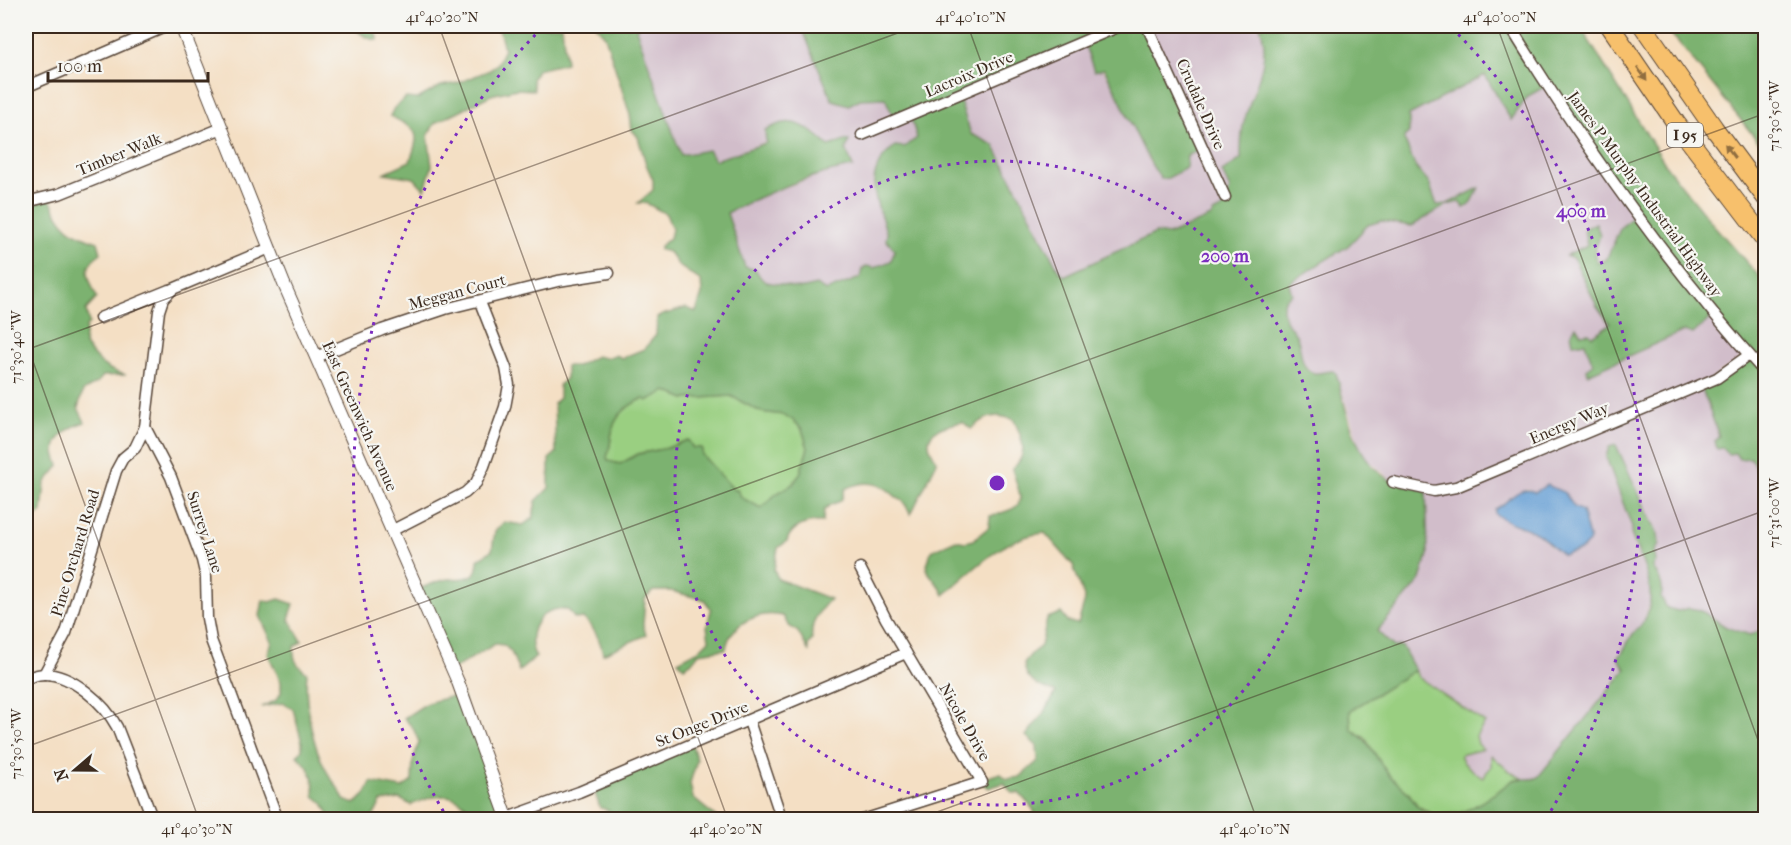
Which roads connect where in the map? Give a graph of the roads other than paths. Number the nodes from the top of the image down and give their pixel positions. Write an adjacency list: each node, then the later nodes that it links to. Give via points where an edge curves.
1 (167, 26): 8 (street)
2 (181, 26): 9 (street, East Greenwich Avenue)
3 (1120, 26): 10 (street, Lacroix Drive)
4 (1147, 26): 11 (street, Crudale Drive)
5 (1510, 26): 20 (street, James P Murphy Industrial Highway, via 1585,142 1663,249)
6 (1610, 26): 14 (highway, I 95, one-way to 14, via 1676,123)
7 (1643, 26): 12 (highway, I 95, one-way to 7)
8 (26, 87)
9 (222, 128): 13 (street, Timber Walk, via 58,194); 15 (street, East Greenwich Avenue)
10 (862, 135)
11 (1225, 196)
12 (1766, 198)
13 (26, 202)
14 (1766, 241)
15 (270, 249): 17 (street); 21 (street, East Greenwich Avenue)
16 (609, 273): 18 (street, Meggan Court, via 558,281)
17 (173, 289): 19 (street); 23 (street, via 163,299 159,311)
18 (480, 302): 21 (street, Meggan Court, via 414,318); 25 (street, via 509,385 484,466 476,483 465,493)
19 (100, 318)
20 (1749, 355): 22 (street, James P Murphy Industrial Highway); 24 (street, Energy Way, via 1717,378 1456,487 1434,491)
21 (316, 357): 25 (street, East Greenwich Avenue)
22 (1766, 374)
23 (145, 428): 28 (street, Pine Orchard Road, via 116,471 66,633); 32 (street, Surrey Lane, via 171,477 202,560 211,640)
24 (1393, 482)
25 (393, 531): 33 (street, East Greenwich Avenue, via 458,682)
26 (860, 568): 27 (street, Nicole Drive)
27 (906, 653): 30 (street, St Onge Drive); 35 (street, Nicole Drive, via 982,782)
28 (44, 674): 29 (street); 31 (street, via 81,688 110,713)
29 (26, 678)
30 (749, 721): 33 (street, St Onge Drive); 34 (street)
31 (153, 819)
32 (278, 819)
33 (508, 819)
34 (782, 819)
35 (863, 819)

